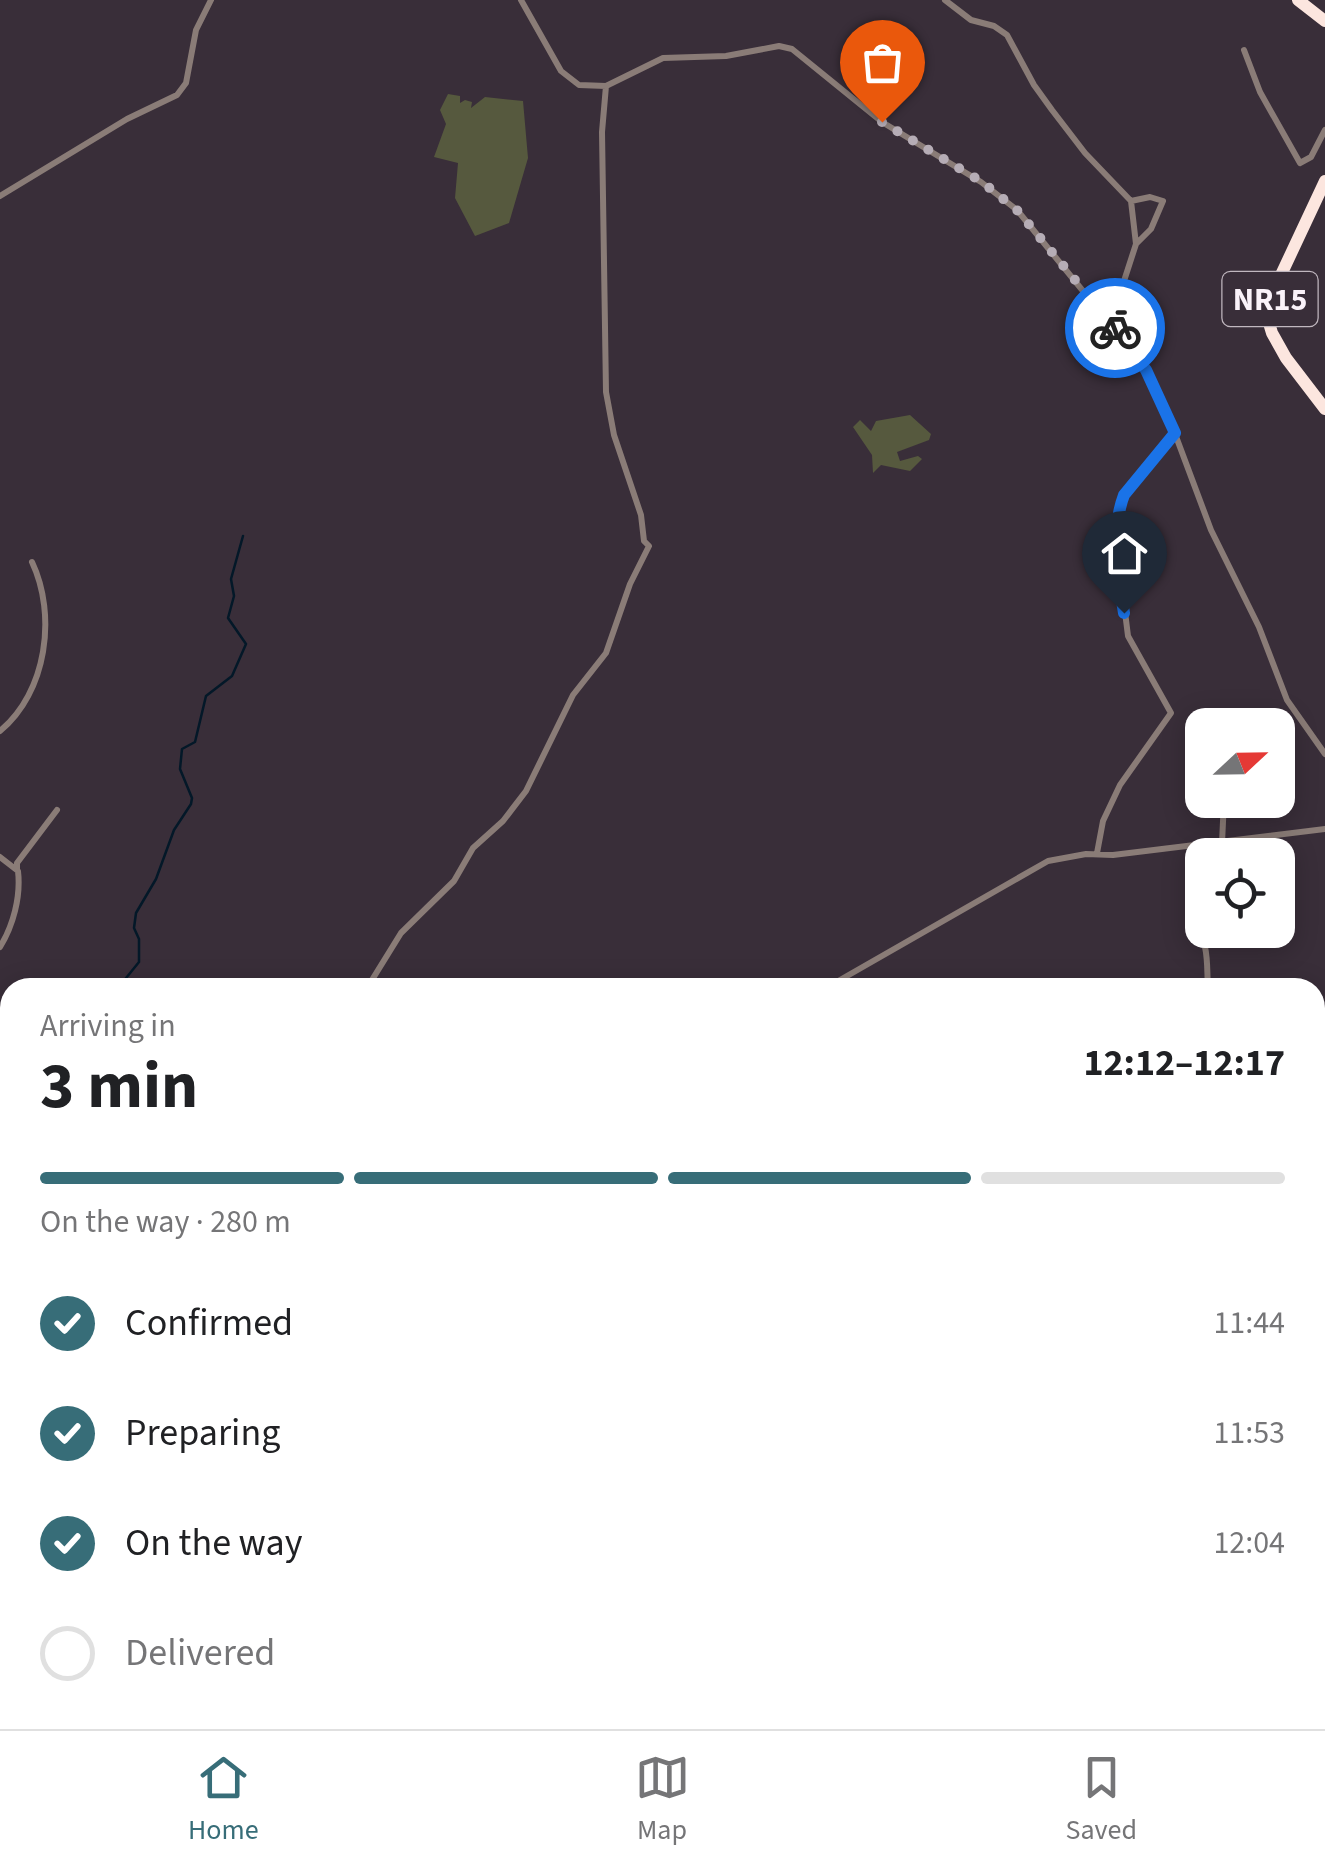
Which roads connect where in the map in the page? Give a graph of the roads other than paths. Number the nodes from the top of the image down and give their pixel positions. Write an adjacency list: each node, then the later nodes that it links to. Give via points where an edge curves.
1 (210, 0): 10 (street, via 177,94)
2 (520, 0): 7 (street, via 570,81)
3 (945, 0): 11 (street, via 1007,35 1052,110)
4 (1298, 0): 5 (highway)
5 (1325, 21)
6 (1244, 50): 8 (street, via 1300,164)
7 (606, 86): 13 (street, via 663,58 792,49 882,122 1017,210); 28 (street, via 606,392 648,546 606,653 573,695 526,791 473,848 454,881 401,933)
8 (1325, 130)
9 (1325, 182): 14 (highway, NR15, via 1266,313 1286,358)
10 (0, 196)
11 (1131, 200): 12 (street); 12 (street, via 1163,201)
12 (1136, 244): 13 (street)
13 (1110, 322): 15 (street, via 1146,370)
14 (1325, 409)
15 (1175, 433): 18 (street, via 1287,700); 23 (street, via 1124,495 1116,540 1128,636 1171,714 1120,784)
16 (32, 562): 17 (street, via 44,596 43,648 24,705)
17 (0, 731)
18 (1325, 754)
19 (57, 810): 25 (street, via 17,863)
20 (1325, 829): 21 (street)
21 (1259, 838)
22 (1185, 845): 23 (street)
23 (1097, 853): 29 (street, via 1036,866)
24 (0, 857): 25 (street)
25 (18, 871): 26 (street, via 10,929)
26 (0, 947)
27 (1206, 948): 30 (street)
28 (373, 978)
29 (844, 978)
30 (1207, 978)

